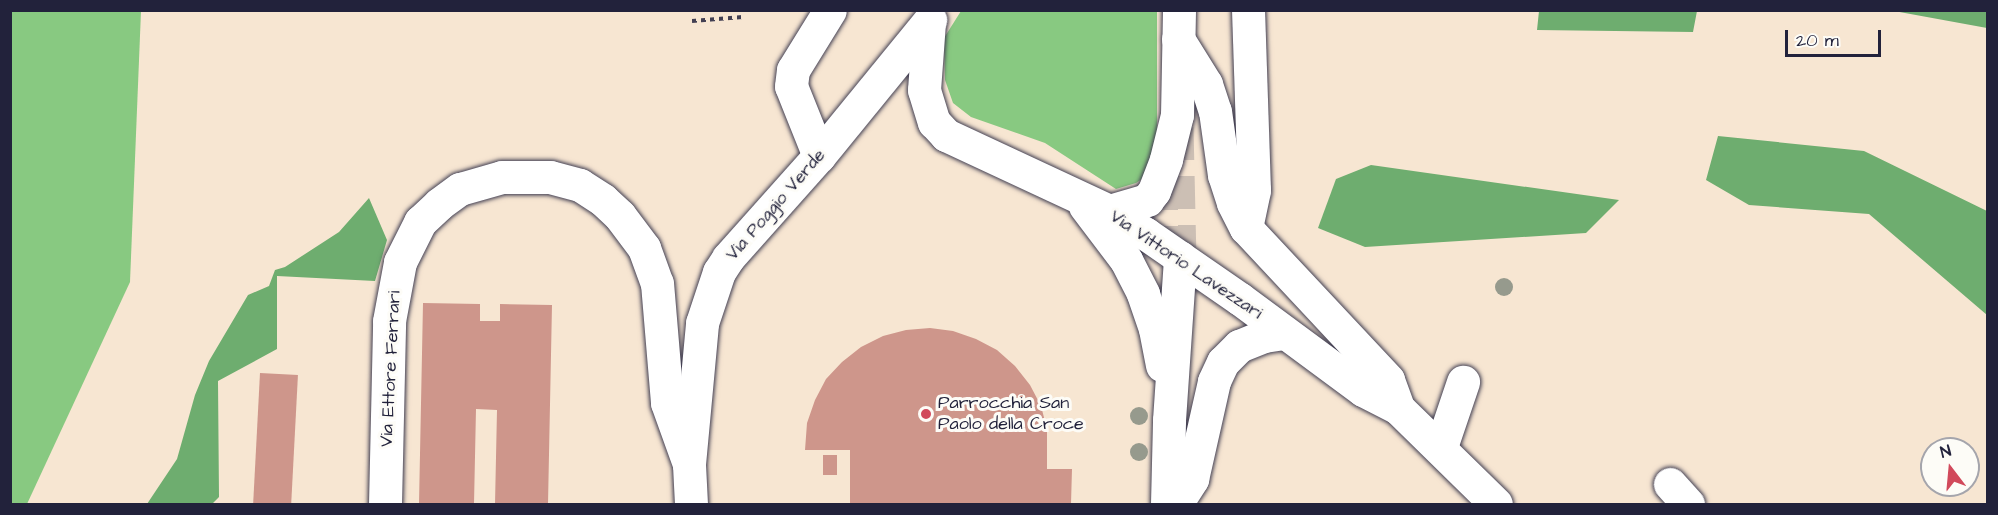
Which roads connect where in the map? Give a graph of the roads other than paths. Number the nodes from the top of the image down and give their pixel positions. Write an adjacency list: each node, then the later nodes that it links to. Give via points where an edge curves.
1 (830, 10): 5 (street, via 793,70 791,86)
2 (1248, 10): 8 (street, via 1254,190)
3 (932, 16): 5 (street, Via Poggio Verde); 6 (street, Via Vittorio Lavezzari, via 924,90 934,122 959,143 1035,175)
4 (1178, 25): 7 (street, via 1177,115 1154,191 1147,200); 8 (street, via 1206,84 1215,111 1224,175)
5 (819, 156): 15 (street, Via Poggio Verde, via 728,258 712,287 702,323)
6 (1079, 199): 7 (street, Via Vittorio Lavezzari); 13 (street, via 1106,231 1143,294 1155,329)
7 (1109, 211): 9 (street, Via Vittorio Lavezzari)
8 (1246, 228): 12 (street, via 1388,380)
9 (1180, 257): 10 (street, Via Vittorio Lavezzari); 13 (street)
10 (1284, 333): 12 (street, Via Vittorio Lavezzari, via 1363,390); 19 (street, via 1239,346 1223,362 1214,381 1192,479)
11 (1462, 382): 14 (street)
12 (1398, 408): 14 (street, Via Vittorio Lavezzari)
13 (1169, 420): 18 (street)
14 (1441, 447): 20 (street, Via Vittorio Lavezzari)
15 (689, 464): 16 (street, Via Poggio Verde); 17 (street, Via Ettore Ferrari, via 667,403 657,283 644,248 620,216 580,185 550,177 502,177 460,189 439,204 420,222 400,262 389,321)
16 (687, 502)
17 (386, 504)
18 (1167, 504)
19 (1176, 504)
20 (1496, 504)

